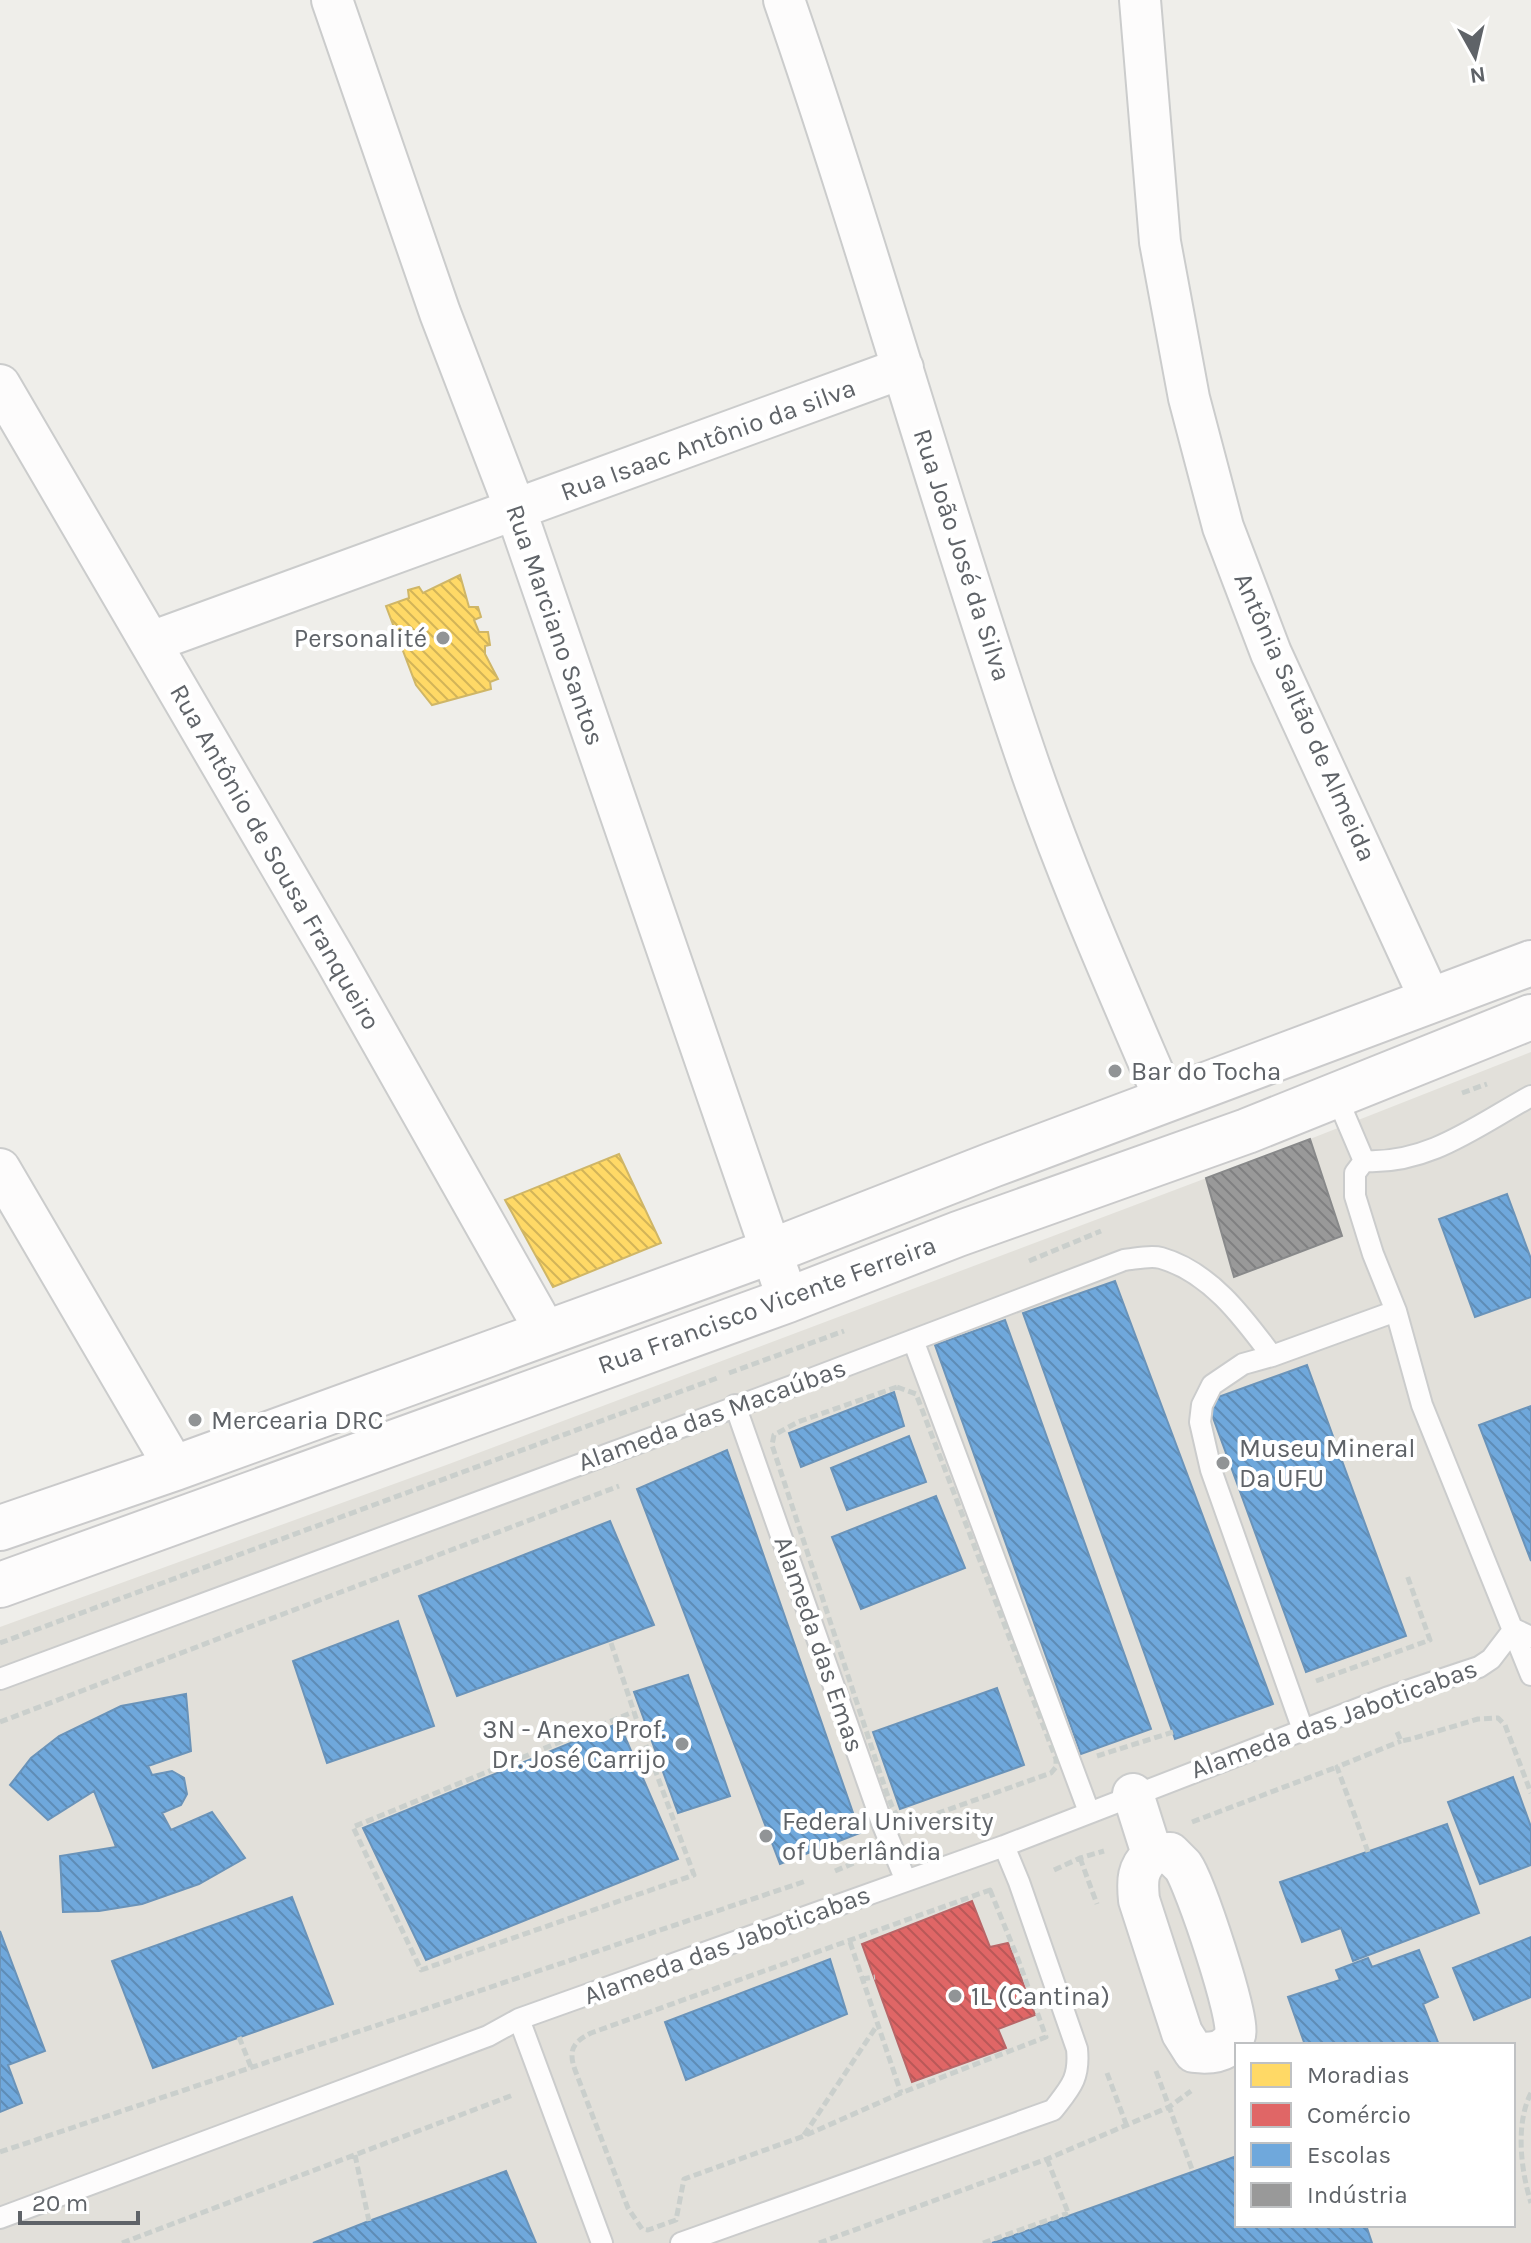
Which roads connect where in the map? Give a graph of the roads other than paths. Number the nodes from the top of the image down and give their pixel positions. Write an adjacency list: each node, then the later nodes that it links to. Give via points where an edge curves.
1 (332, 0): 6 (street, Rua Marciano Santos, via 440,313)
2 (784, 0): 4 (street, Rua João José da Silva)
3 (1140, 0): 9 (street, Antônia Saltão de Almeida, via 1160,242 1189,398 1223,527 1271,653)
4 (903, 368): 6 (street, Rua Isaac Antônio da silva); 13 (street, Rua João José da Silva, via 1026,756)
5 (0, 385): 7 (street, Rua Antônio de Sousa Franqueiro)
6 (516, 511): 7 (street, Rua Isaac Antônio da silva); 16 (street, Rua Marciano Santos)
7 (151, 642): 19 (street, Rua Antônio de Sousa Franqueiro)
8 (1531, 963): 9 (main road, Rua Francisco Vicente Ferreira)
9 (1430, 999): 13 (main road, Rua Francisco Vicente Ferreira)
10 (1531, 1017): 11 (main road, Rua Francisco Vicente Ferreira)
11 (1335, 1093): 14 (lane); 17 (main road, Rua Francisco Vicente Ferreira, via 1247,1131)
12 (1531, 1096): 14 (lane, via 1427,1153 1399,1161)
13 (1165, 1100): 16 (main road, Rua Francisco Vicente Ferreira)
14 (1364, 1161): 18 (lane, via 1355,1173 1355,1196)
15 (0, 1169): 23 (street)
16 (772, 1251): 17 (street, Rua Marciano Santos); 19 (main road, Rua Francisco Vicente Ferreira)
17 (788, 1300): 25 (main road, Rua Francisco Vicente Ferreira)
18 (1396, 1311): 21 (lane); 26 (lane, via 1422,1405)
19 (546, 1332): 23 (main road, Rua Francisco Vicente Ferreira)
20 (913, 1340): 21 (lane, Alameda das Macaúbas, via 1124,1260 1159,1257 1214,1288); 22 (lane, Alameda das Macaúbas); 31 (lane)
21 (1272, 1356): 29 (lane, via 1243,1364 1212,1385 1200,1422 1221,1500)
22 (735, 1405): 28 (lane, Alameda das Macaúbas); 34 (lane, Alameda das Emas)
23 (175, 1468): 24 (main road, Rua Francisco Vicente Ferreira)
24 (0, 1528)
25 (0, 1585)
26 (1522, 1633): 27 (lane); 29 (lane, Alameda das Jaboticabas, via 1479,1667)
27 (1531, 1675)
28 (0, 1679)
29 (1303, 1730): 30 (lane, Alameda das Jaboticabas)
30 (1133, 1794): 31 (lane, Alameda das Jaboticabas); 33 (street)
31 (1089, 1812): 32 (lane, Alameda das Jaboticabas)
32 (1004, 1846): 34 (lane, Alameda das Jaboticabas); 38 (lane, via 1077,2049 1074,2082 1053,2110)
33 (1134, 1851)
34 (906, 1881): 35 (lane, Alameda das Jaboticabas)
35 (519, 2019): 36 (lane, Alameda das Jaboticabas, via 488,2036); 37 (lane)
36 (0, 2218)
37 (602, 2243)
38 (681, 2243)

